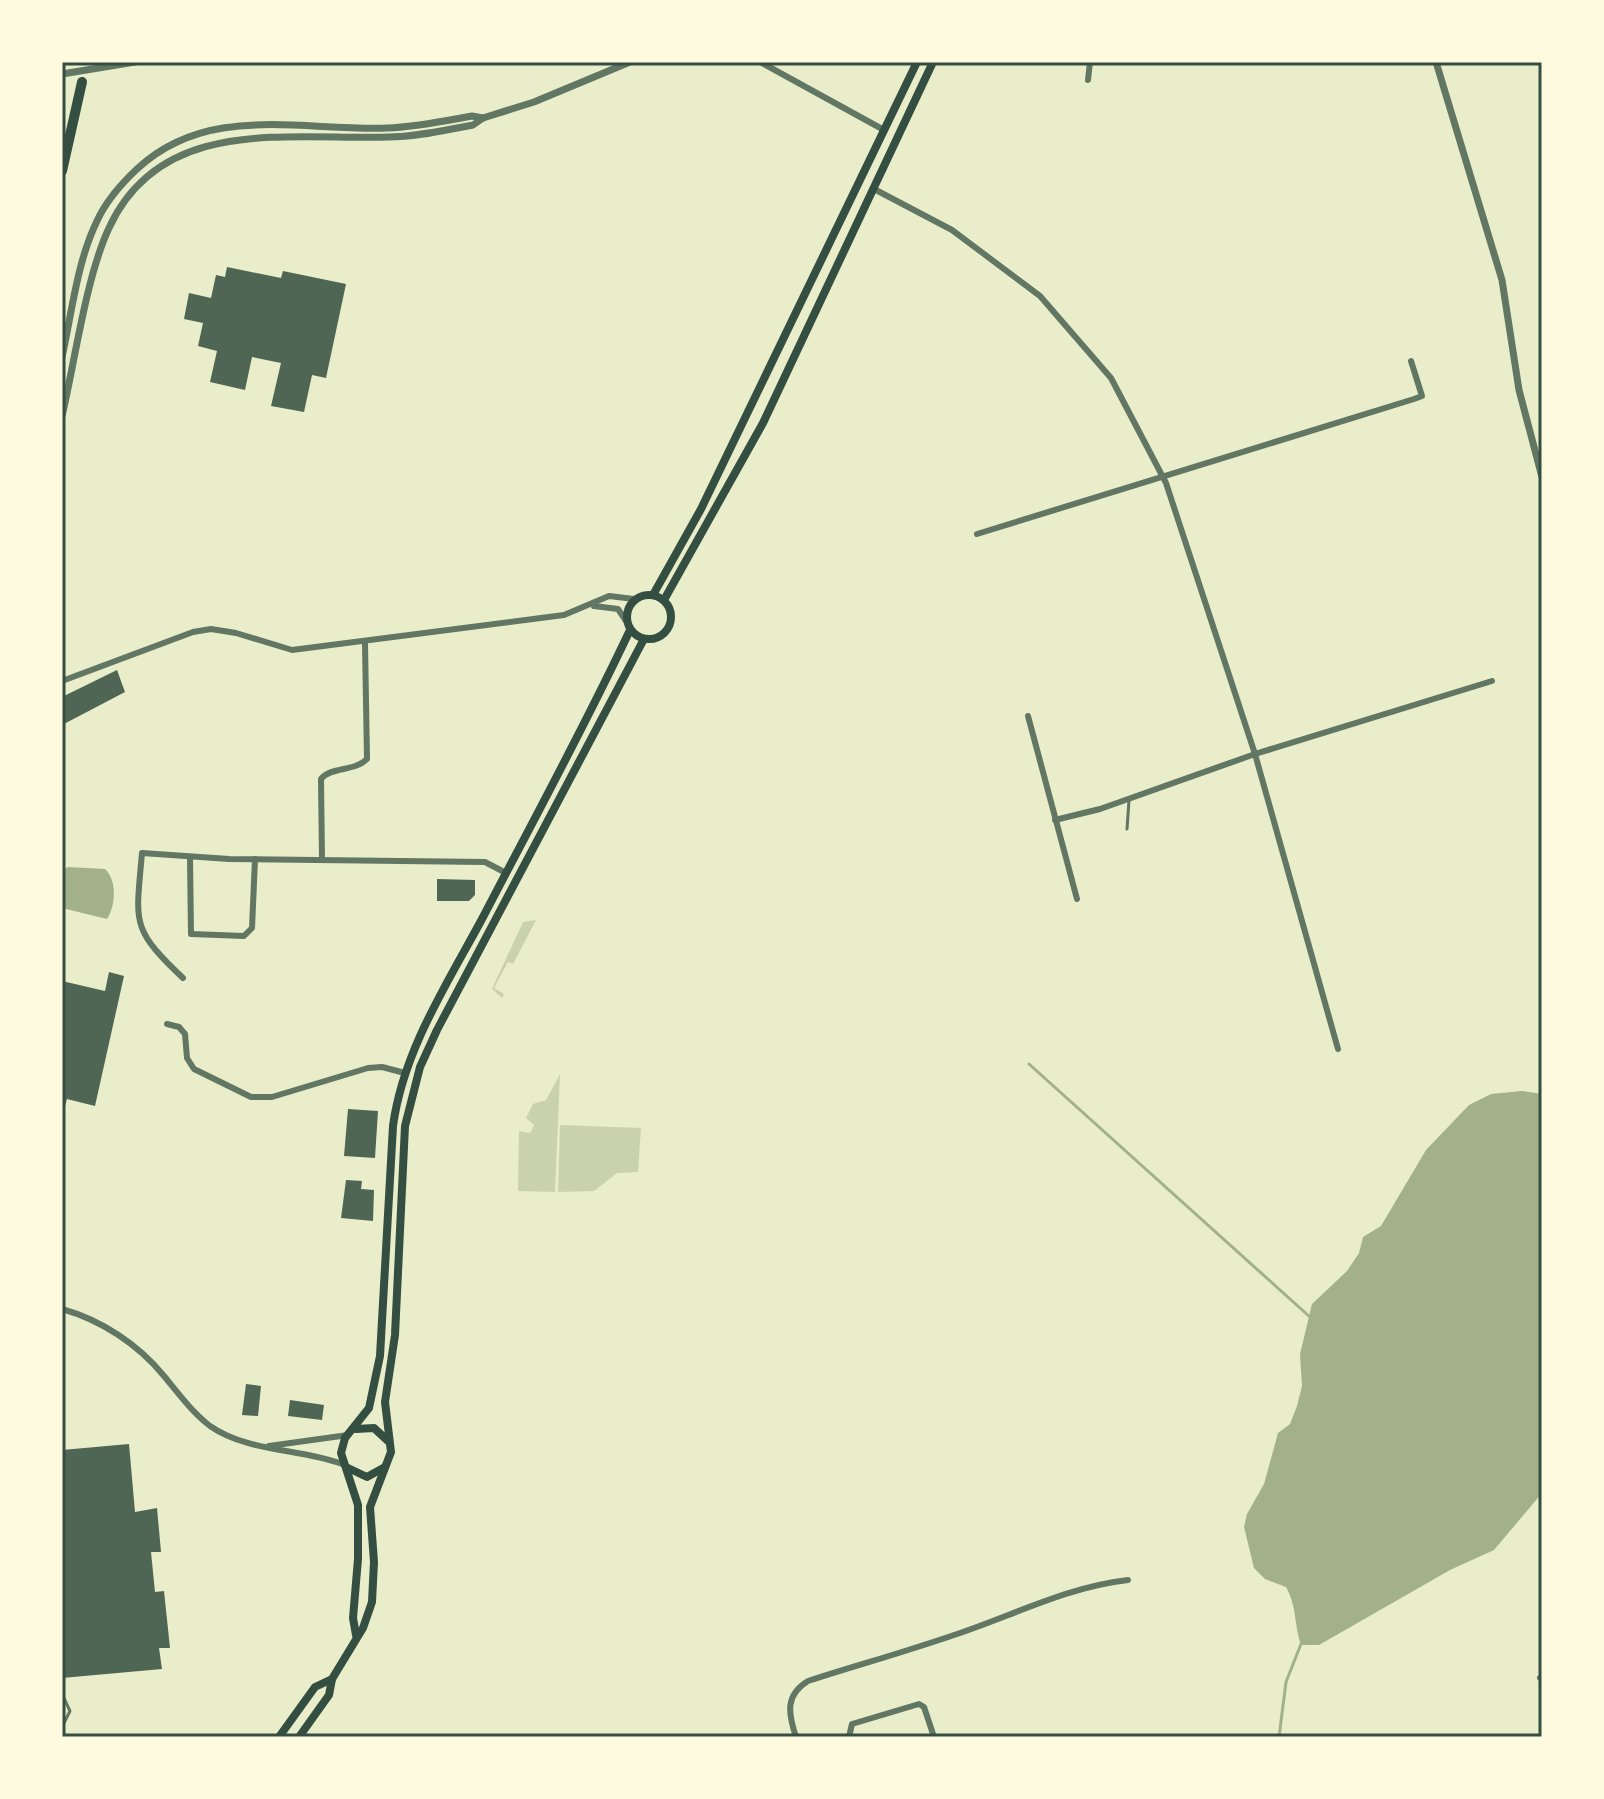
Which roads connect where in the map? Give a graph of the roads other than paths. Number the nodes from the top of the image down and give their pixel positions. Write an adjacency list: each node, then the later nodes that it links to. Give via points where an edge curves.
1 (135, 62): 8 (street)
2 (630, 62): 11 (street)
3 (917, 62): 12 (main road)
4 (933, 62): 14 (main road)
5 (1090, 62): 9 (street)
6 (762, 63): 12 (street)
7 (1438, 63): 19 (street, via 1509,304 1519,390)
8 (62, 74)
9 (1088, 80)
10 (82, 82): 13 (highway)
11 (483, 118): 15 (street, via 388,128 243,124 191,134 167,145 120,186 96,222); 17 (street, via 473,125 392,137 222,140 164,165 131,193 107,230)
12 (884, 130): 21 (main road, via 707,497)
13 (62, 171)
14 (874, 189): 18 (street, via 952,230 1040,296 1111,378); 23 (main road, via 763,423)
15 (62, 357)
16 (1411, 361): 18 (street, via 1422,396)
17 (62, 416)
18 (1163, 476): 20 (street); 32 (street)
19 (1542, 477)
20 (977, 534)
21 (653, 595): 22 (main road); 23 (main road)
22 (634, 599): 24 (street, via 609,596); 25 (main road)
23 (664, 600): 27 (main road, via 671,613 669,627 658,638)
24 (590, 606): 25 (street, via 618,609); 28 (street, via 564,615)
25 (626, 621): 26 (main road)
26 (630, 630): 27 (main road); 39 (main road)
27 (644, 639): 47 (main road, via 437,1030 414,1084 405,1126 395,1335 385,1402)
28 (365, 643): 29 (street, via 287,650 211,629); 38 (street, via 367,759 359,767 321,779)
29 (62, 681)
30 (1492, 681): 32 (street)
31 (1028, 716): 34 (street)
32 (1255, 754): 33 (street); 43 (street)
33 (1129, 796): 34 (street); 35 (lane)
34 (1055, 820): 40 (street)
35 (1127, 829)
36 (190, 857): 37 (street); 37 (street, via 191,934 198,936 244,936 252,928); 41 (street, via 142,853 136,920 147,944)
37 (255, 859): 38 (street)
38 (322, 860): 39 (street, via 485,862)
39 (506, 873): 44 (main road)
40 (1077, 899)
41 (183, 978)
42 (167, 1024): 44 (street, via 185,1034 187,1058 194,1069 251,1097 272,1097 368,1068)
43 (1338, 1049)
44 (405, 1073): 46 (main road, via 393,1126 380,1356 369,1408)
45 (62, 1309): 48 (street, via 128,1341 211,1426 248,1444)
46 (350, 1433): 47 (main road, via 374,1428); 48 (street); 49 (main road, via 342,1445)
47 (390, 1445): 50 (main road)
48 (269, 1446): 49 (street, via 321,1455)
49 (346, 1466): 50 (main road, via 367,1477); 52 (main road, via 358,1505)
50 (386, 1466): 52 (main road, via 370,1507 372,1602)
51 (1128, 1580): 58 (street, via 1060,1595 808,1681 789,1703)
52 (356, 1635): 53 (main road)
53 (332, 1679): 56 (main road, via 315,1687); 57 (main road, via 329,1695)
54 (62, 1694): 55 (lane, via 70,1711)
55 (62, 1727)
56 (279, 1737)
57 (299, 1737)
58 (796, 1737)
59 (849, 1737): 60 (street, via 852,1724 919,1704)
60 (934, 1737)

